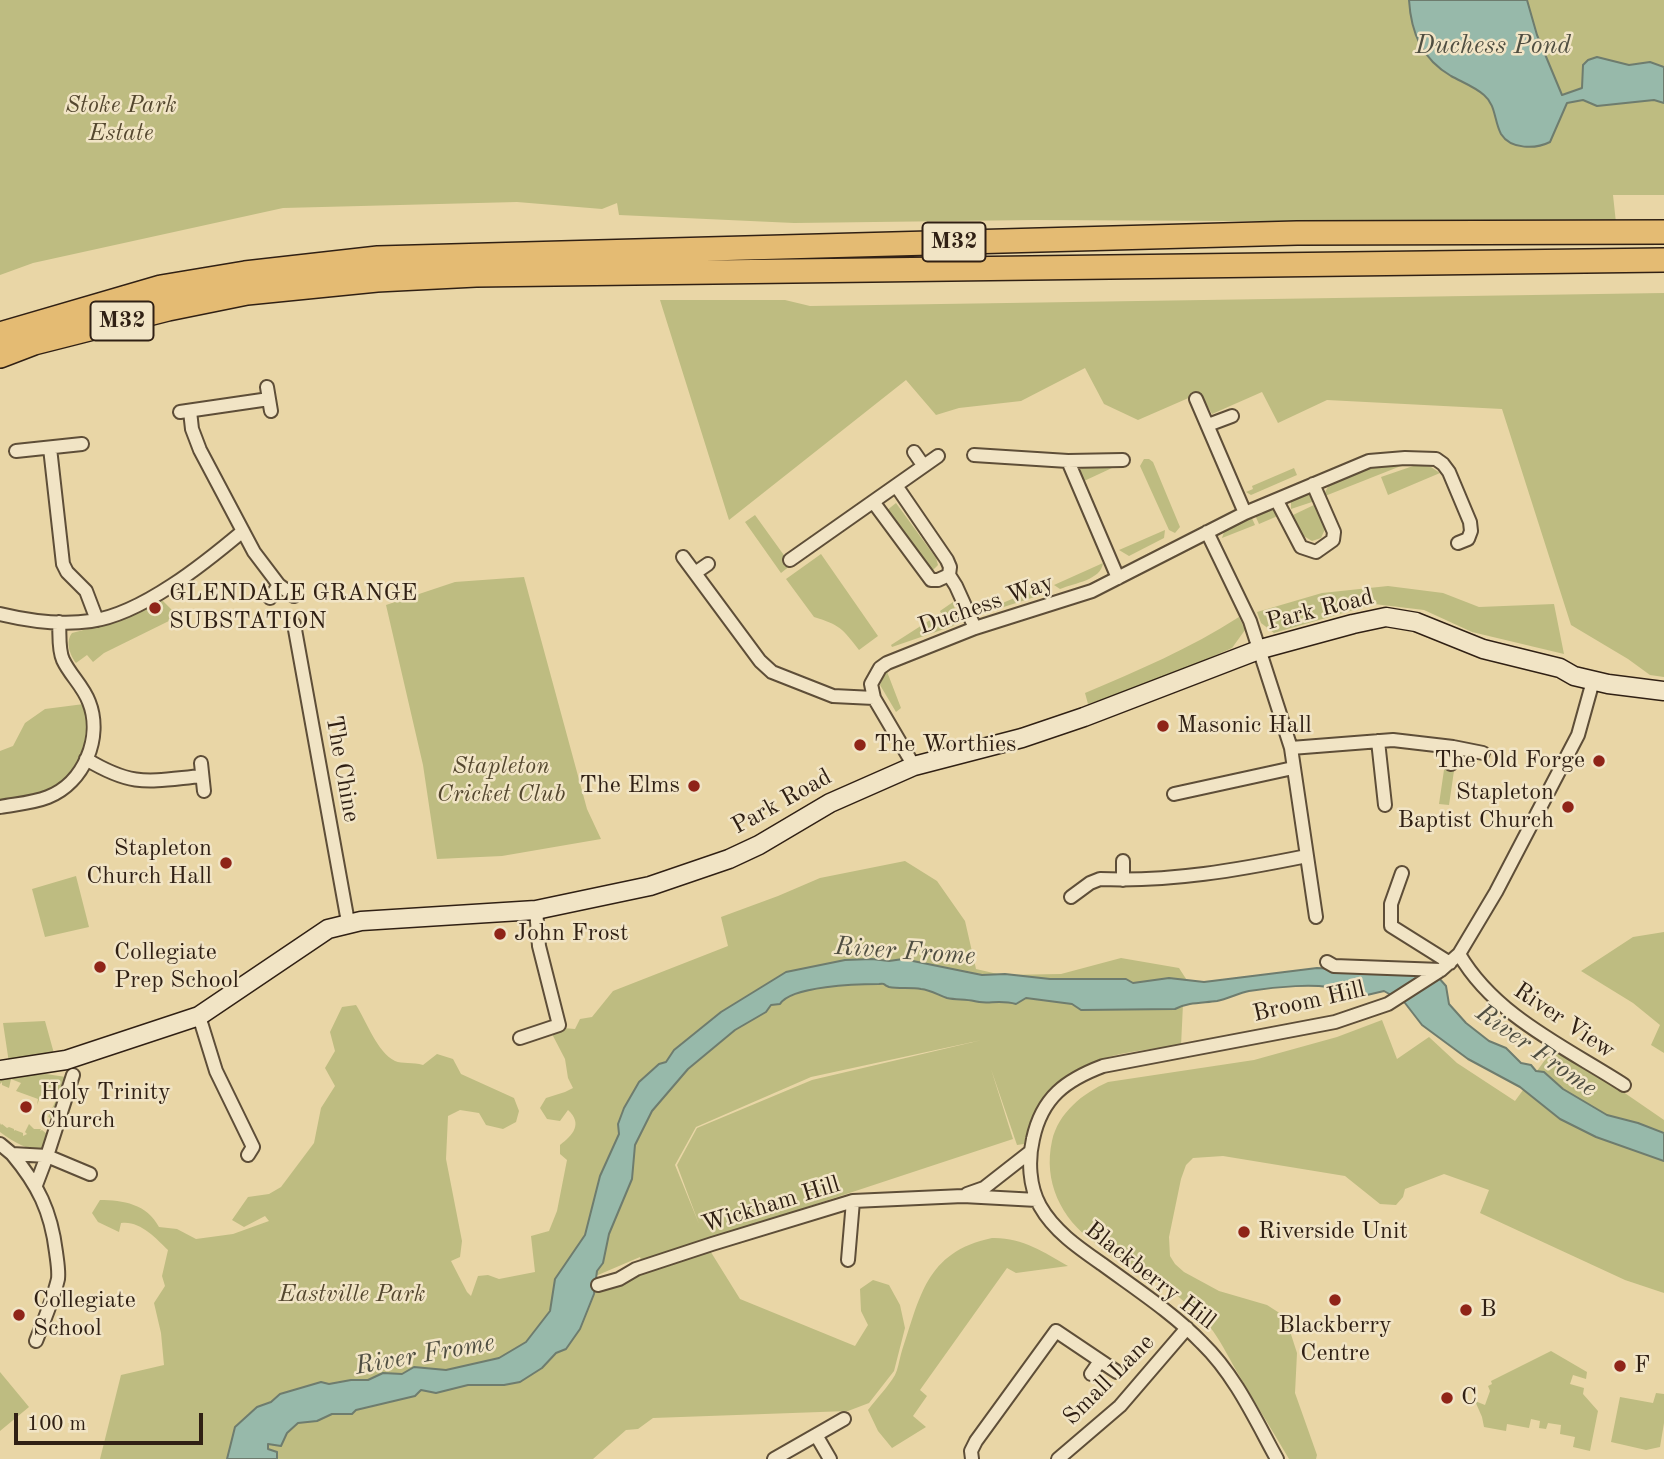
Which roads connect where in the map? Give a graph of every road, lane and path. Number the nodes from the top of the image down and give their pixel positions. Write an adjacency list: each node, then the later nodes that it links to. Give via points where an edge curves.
1 (1664, 232): 3 (highway, M32, via 1297,233 378,258 245,272 161,287)
2 (1664, 260): 4 (highway, M32, via 377,280 220,298)
3 (0, 334)
4 (0, 356)
5 (269, 399): 23 (street, via 185,411)
6 (1196, 399): 8 (street)
7 (1232, 416): 8 (street)
8 (1208, 425): 22 (street)
9 (82, 444): 10 (street)
10 (50, 448): 11 (street); 38 (street, via 62,562 88,594)
11 (16, 452)
12 (914, 452): 17 (street)
13 (974, 455): 16 (street)
14 (938, 456): 17 (street)
15 (1123, 460): 16 (street)
16 (1068, 461): 33 (street)
17 (923, 465): 19 (street)
18 (1313, 484): 20 (street, Duchess Way); 20 (street, via 1334,532 1334,540 1317,552 1301,547); 26 (street, Duchess Way, via 1369,461 1436,459 1449,472 1470,522 1468,539)
19 (897, 486): 21 (street); 32 (street, via 947,560)
20 (1277, 501): 22 (street, Duchess Way)
21 (874, 503): 27 (street); 32 (street, via 931,580)
22 (1245, 513): 25 (street, Duchess Way)
23 (243, 531): 34 (street); 38 (street, via 170,586)
24 (801, 532): 27 (street)
25 (1207, 532): 33 (street, Duchess Way); 42 (street)
26 (1458, 543)
27 (811, 544): 29 (street)
28 (683, 557): 31 (street)
29 (790, 560)
30 (708, 564): 31 (street)
31 (695, 573): 45 (street, via 772,672 833,696)
32 (949, 575): 41 (street)
33 (1118, 578): 41 (street, Duchess Way, via 1092,591)
34 (279, 585): 35 (street); 36 (street)
35 (294, 596)
36 (270, 598)
37 (0, 614): 39 (street)
38 (97, 620): 39 (street)
39 (60, 622): 50 (street, via 62,658 84,691 93,715 94,737)
40 (294, 624): 65 (street, The Chine)
41 (975, 628): 45 (street, Duchess Way, via 880,668 871,684)
42 (1261, 649): 43 (main road, Park Road, via 1386,617 1416,622 1483,649); 48 (street); 52 (main road, Park Road, via 1084,717)
43 (1593, 681): 44 (main road, Park Road); 67 (street, Broom Hill, via 1578,735 1496,892)
44 (1664, 691)
45 (874, 698): 52 (street)
46 (1378, 741): 47 (street); 48 (street); 56 (street)
47 (1453, 747): 49 (street); 51 (street)
48 (1291, 748): 53 (street)
49 (1483, 753)
50 (86, 760): 54 (street, via 135,781 202,769); 57 (street, via 77,775 50,796)
51 (1451, 764)
52 (914, 766): 63 (main road, Park Road, via 830,803 759,845 712,866 639,888)
53 (1293, 768): 55 (street); 58 (street)
54 (204, 791)
55 (1174, 794)
56 (1385, 805)
57 (0, 807)
58 (1307, 856): 61 (street, via 1208,875); 64 (street)
59 (1123, 861): 61 (street)
60 (1402, 873): 67 (street, via 1391,904 1391,926)
61 (1123, 880): 62 (street, via 1100,879)
62 (1071, 897)
63 (536, 910): 65 (main road, Park Road); 69 (street, via 539,946 559,1025)
64 (1317, 917)
65 (348, 922): 68 (main road, Park Road, via 318,935)
66 (1327, 962): 67 (street, via 1334,966)
67 (1446, 965): 72 (street, River View, via 1477,981 1514,1016); 74 (street, Broom Hill, via 1392,1002 1335,1022 1115,1064 1075,1077 1041,1114)
68 (199, 1016): 70 (main road, Park Road, via 66,1060); 76 (street, via 216,1071 253,1147)
69 (520, 1038)
70 (0, 1070)
71 (73, 1075): 77 (street)
72 (1623, 1085)
73 (0, 1144): 75 (street)
74 (1030, 1152): 80 (street, Wickham Hill, via 984,1188); 81 (street, Broom Hill)
75 (12, 1154): 77 (street); 79 (street)
76 (248, 1155)
77 (47, 1156): 78 (street); 79 (street)
78 (90, 1174)
79 (36, 1185): 86 (street, via 51,1220 59,1275)
80 (963, 1196): 81 (street, Wickham Hill); 82 (street, Wickham Hill)
81 (1037, 1200): 85 (street, Blackberry Hill, via 1075,1244)
82 (853, 1202): 83 (street); 84 (street, Wickham Hill, via 686,1252)
83 (848, 1260)
84 (598, 1285)
85 (1187, 1328): 95 (street, Small Lane, via 1120,1406); 96 (street, Blackberry Hill, via 1216,1357)
86 (36, 1340)
87 (1100, 1361): 88 (street); 89 (street); 94 (street, via 1059,1327 976,1441)
88 (1117, 1372)
89 (1091, 1374)
90 (844, 1419): 91 (street)
91 (816, 1435): 92 (street); 93 (street)
92 (774, 1459)
93 (830, 1459)
94 (972, 1459)
95 (1058, 1459)
96 (1277, 1459)

